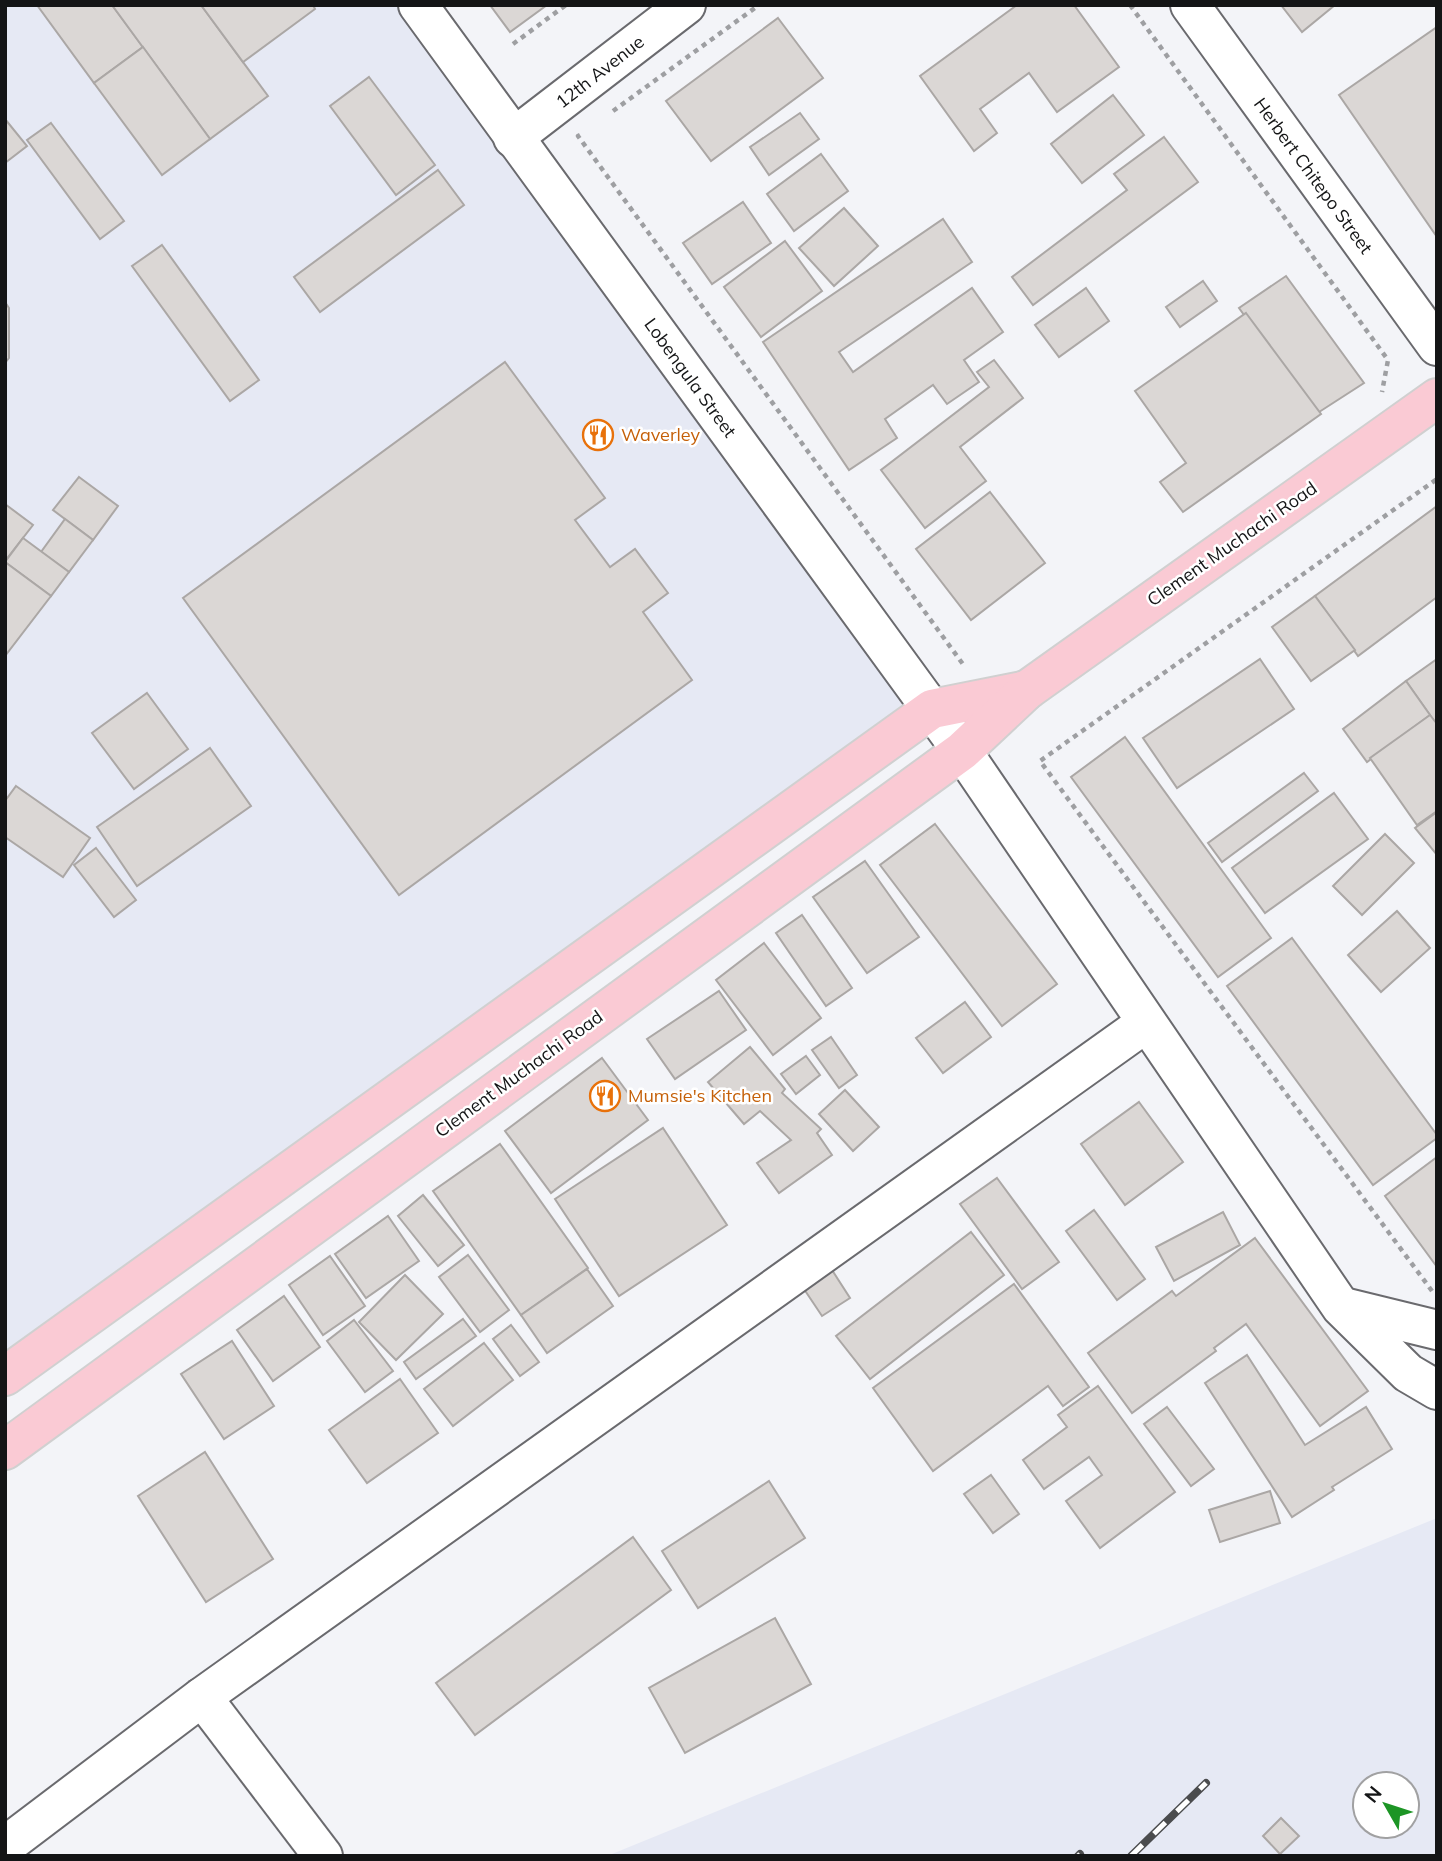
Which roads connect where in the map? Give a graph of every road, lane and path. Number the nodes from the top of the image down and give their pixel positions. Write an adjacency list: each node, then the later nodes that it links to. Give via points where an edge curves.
1 (418, 5): 10 (street, Lobengula Street)
2 (566, 5): 7 (path)
3 (686, 5): 10 (street, 12th Avenue)
4 (759, 5): 8 (path)
5 (1130, 5): 13 (path, via 1388,360 1384,391)
6 (1190, 5): 11 (street, Herbert Chitepo Street)
7 (513, 44)
8 (612, 112)
9 (589, 128): 15 (path, via 578,136)
10 (513, 138): 17 (street, Lobengula Street)
11 (1437, 346)
12 (1437, 398): 16 (main road, Clement Muchachi Road)
13 (1373, 399)
14 (1437, 479): 20 (path, via 1040,761)
15 (969, 673)
16 (1027, 690): 17 (main road, Clement Muchachi Road); 18 (main road, Clement Muchachi Road)
17 (932, 709): 18 (street, Lobengula Street); 23 (main road, Clement Muchachi Road)
18 (962, 751): 19 (street, Lobengula Street); 25 (main road, Clement Muchachi Road)
19 (1146, 1023): 21 (street, Lobengula Street); 26 (street)
20 (1437, 1297)
21 (1341, 1307): 22 (street); 24 (street, Lobengula Street, via 1408,1373)
22 (1437, 1330)
23 (5, 1376)
24 (1437, 1390)
25 (5, 1450)
26 (202, 1697): 27 (street); 28 (street)
27 (5, 1846)
28 (323, 1856)

